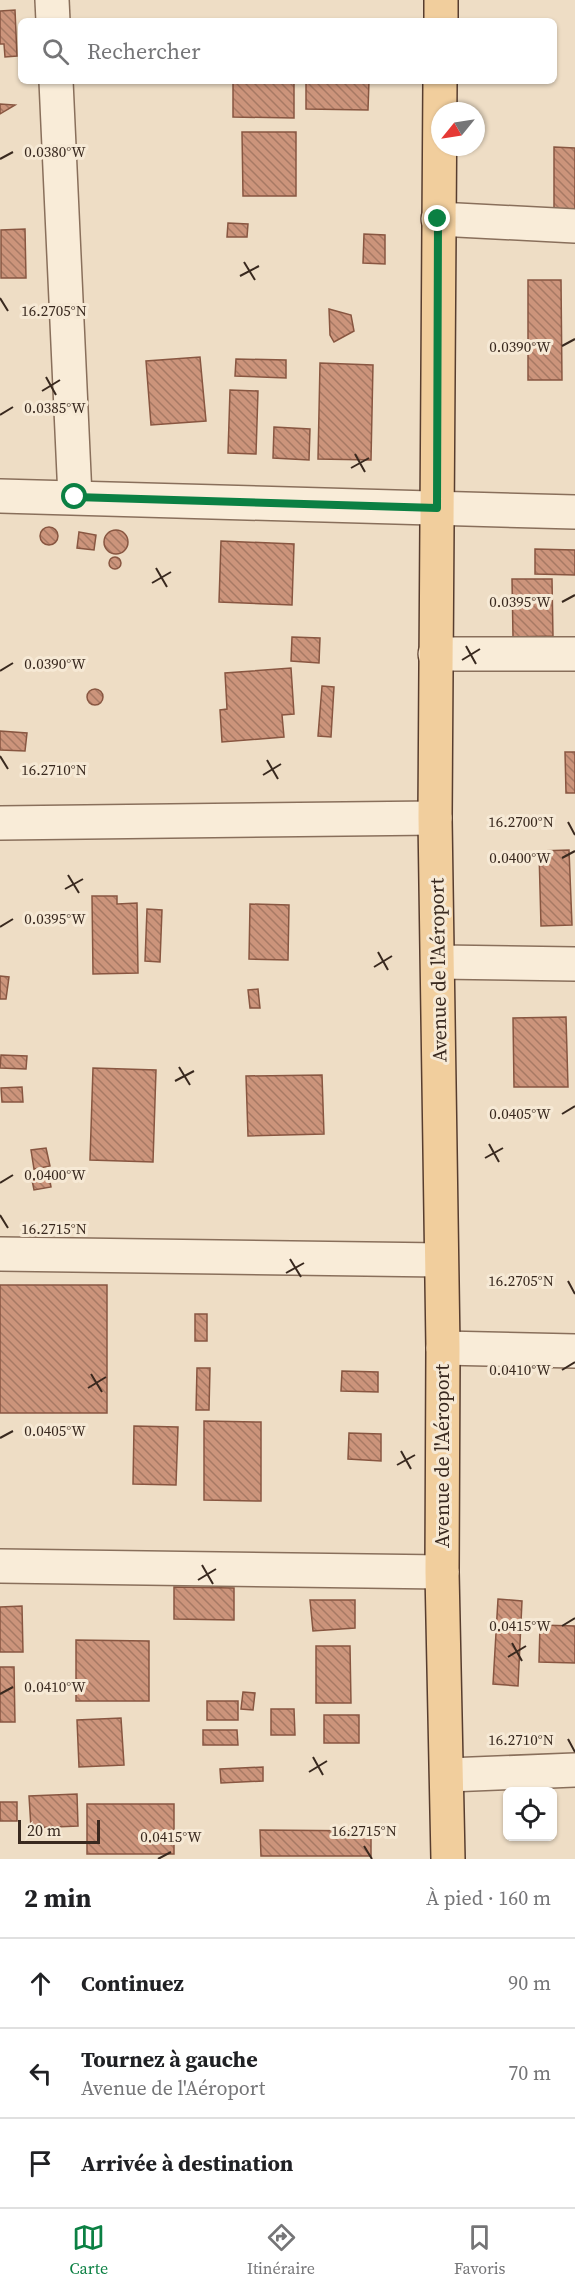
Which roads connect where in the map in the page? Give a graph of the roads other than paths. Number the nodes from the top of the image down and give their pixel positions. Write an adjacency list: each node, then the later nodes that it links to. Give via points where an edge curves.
1 (52, 0): 3 (street)
2 (441, 0): 4 (main road)
3 (53, 18)
4 (441, 18)
5 (56, 84): 10 (street)
6 (440, 84): 7 (main road, Avenue de l'Aéroport)
7 (438, 219): 8 (street); 11 (main road, Avenue de l'Aéroport)
8 (575, 226)
9 (0, 496): 10 (street)
10 (75, 497): 11 (street)
11 (437, 508): 12 (street); 13 (main road, Avenue de l'Aéroport)
12 (575, 512)
13 (435, 654): 14 (street); 15 (main road, Avenue de l'Aéroport)
14 (575, 654)
15 (435, 818): 16 (street); 17 (main road, Avenue de l'Aéroport)
16 (0, 823)
17 (439, 962): 18 (street); 20 (main road, Avenue de l'Aéroport)
18 (575, 964)
19 (0, 1254): 20 (street)
20 (441, 1260): 21 (main road, Avenue de l'Aéroport)
21 (443, 1348): 22 (street); 24 (main road, Avenue de l'Aéroport)
22 (575, 1351)
23 (0, 1566): 24 (street)
24 (442, 1572): 26 (main road, Avenue de l'Aéroport)
25 (575, 1770): 26 (street)
26 (448, 1775): 27 (main road, Avenue de l'Aéroport)
27 (448, 1859)

